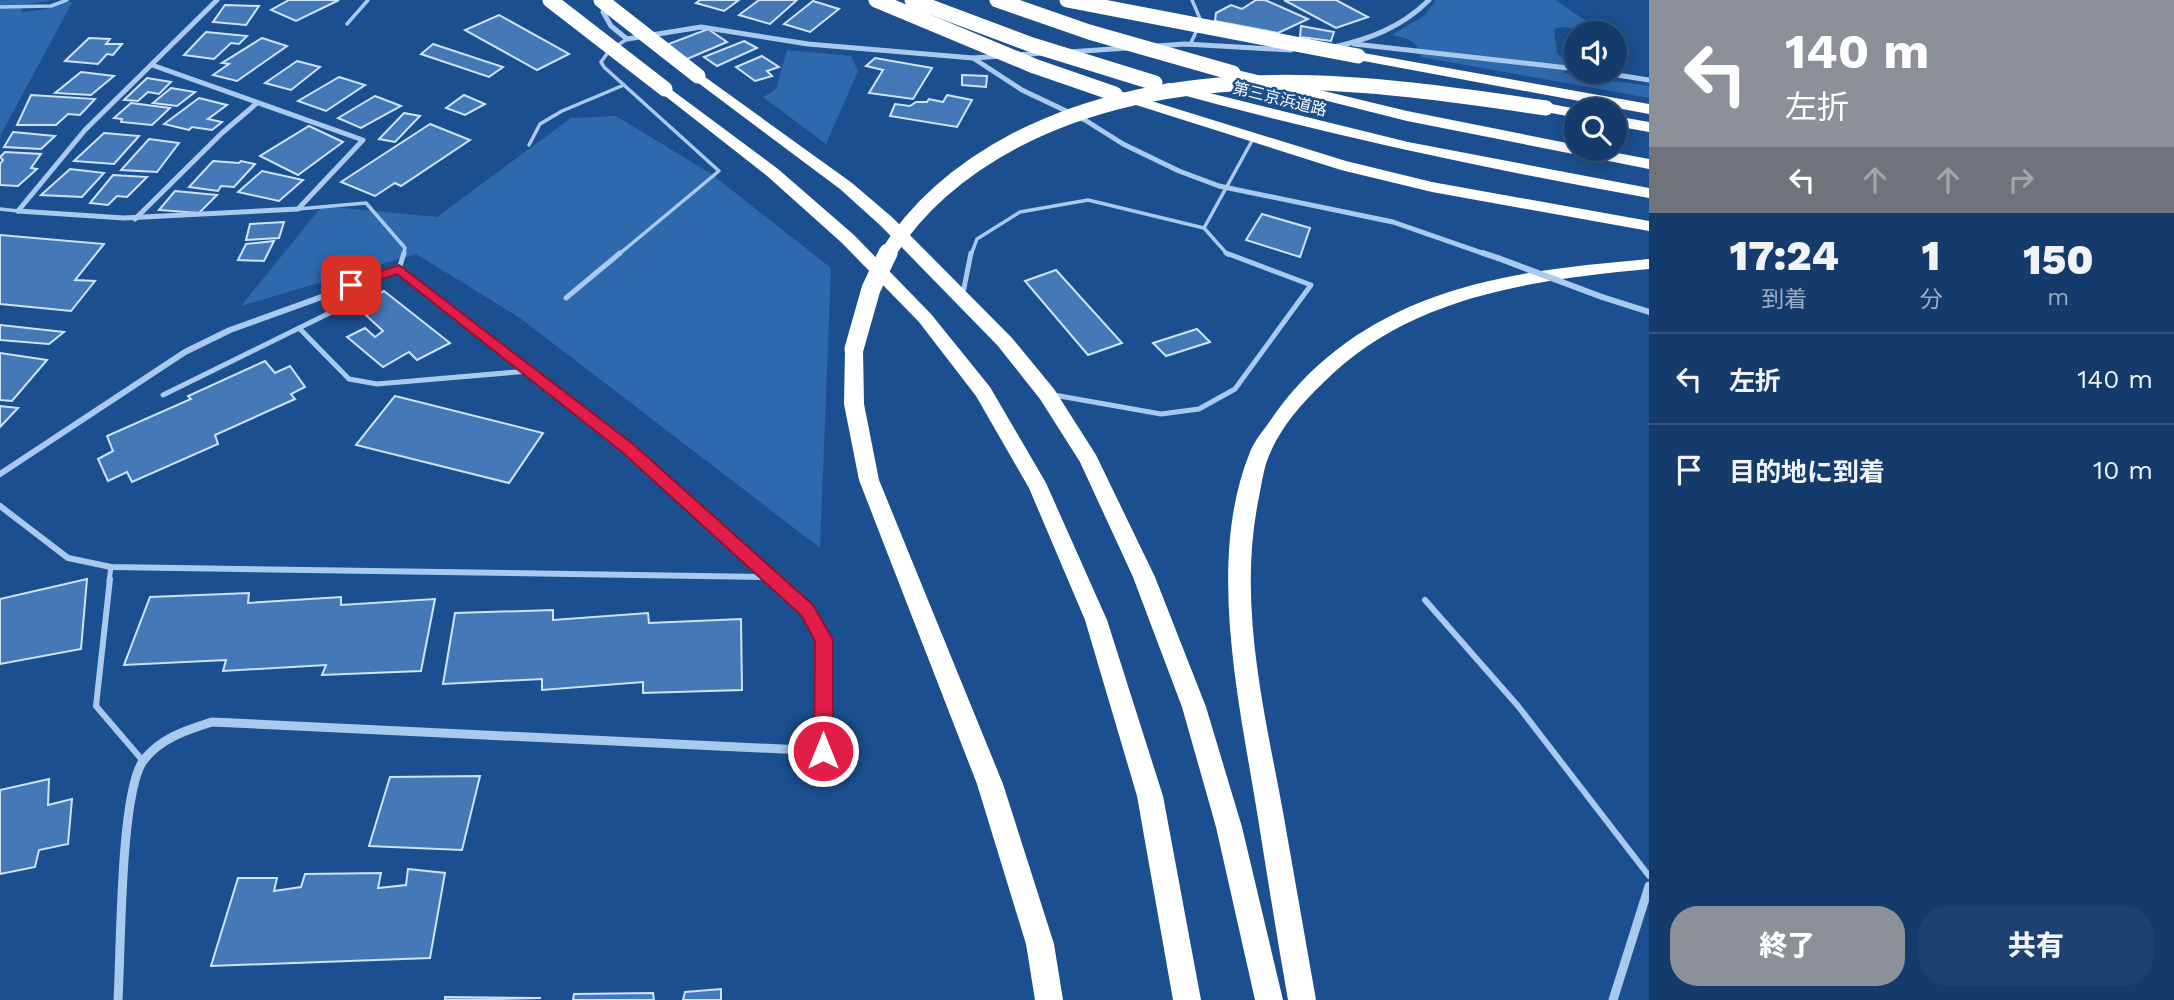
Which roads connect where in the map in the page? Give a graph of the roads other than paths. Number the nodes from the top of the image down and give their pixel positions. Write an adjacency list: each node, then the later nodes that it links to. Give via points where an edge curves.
1 (67, 0): 13 (lane, via 51,6)
2 (217, 0): 19 (street)
3 (368, 0): 14 (lane)
4 (550, 0): 60 (highway, bridge, via 772,172 848,239 925,318 983,392 1039,488 1096,620 1150,796)
5 (601, 0): 43 (highway, bridge, via 846,186)
6 (607, 0): 15 (street, via 603,12)
7 (876, 0): 29 (highway, bridge, via 1021,61)
8 (912, 0): 33 (highway, 第三京浜道路, bridge, via 1032,45 1263,113 1406,147)
9 (997, 0): 31 (highway, 第三京浜道路, bridge, via 1233,73 1407,116)
10 (1067, 0): 17 (highway, bridge)
11 (1192, 0): 16 (lane, via 1201,21)
12 (1429, 0): 17 (street, via 1418,12)
13 (0, 7)
14 (347, 24)
15 (627, 39): 18 (street, via 701,27 808,44); 23 (lane, via 601,62)
16 (1190, 45): 17 (street); 18 (street)
17 (1354, 50): 20 (street); 25 (highway)
18 (973, 58): 32 (street, via 1123,144 1179,172)
19 (152, 65): 24 (street); 36 (street, via 85,130)
20 (1564, 68)
21 (1627, 77): 22 (street)
22 (1649, 80)
23 (624, 85): 30 (lane, via 540,124); 44 (lane, via 719,172)
24 (257, 103): 35 (street, via 363,140); 37 (street)
25 (1649, 108)
26 (1564, 111): 59 (highway, bridge, via 1352,83 1242,83 1143,95 1053,121 972,165 908,223 887,254 866,299 854,348 854,404 869,480 990,784 1040,944)
27 (1627, 123): 28 (highway)
28 (1649, 127)
29 (1252, 139): 32 (lane); 38 (highway, via 1432,187)
30 (528, 145)
31 (1649, 164)
32 (1225, 188): 39 (lane); 45 (street, bridge, via 1394,222)
33 (1649, 193)
34 (0, 209): 36 (lane)
35 (298, 209): 37 (street); 41 (lane, via 366,203 405,248)
36 (18, 211): 37 (street)
37 (135, 219)
38 (1649, 226)
39 (1204, 228): 43 (lane, via 1088,200 1020,212 976,239); 48 (lane, via 1229,256 1311,285 1235,389 1199,409 1161,414)
40 (1649, 264): 62 (highway, via 1513,281 1443,299 1382,325 1329,362 1261,449 1245,507 1239,586 1252,711)
41 (399, 269): 42 (street); 47 (street)
42 (376, 277): 46 (lane, via 366,295); 50 (street, via 230,330 185,352)
43 (963, 296): 48 (highway)
44 (566, 298)
45 (1649, 312)
46 (299, 328): 47 (lane, via 349,379 377,384); 49 (lane)
47 (531, 371): 53 (street, via 628,448)
48 (1047, 394): 61 (highway, via 1089,460 1144,577 1194,707 1229,827)
49 (163, 395)
50 (0, 474)
51 (0, 506): 52 (street, via 68,558)
52 (111, 567): 53 (street); 55 (lane, via 96,706)
53 (771, 577): 55 (street, via 807,610 824,640 823,751 212,722 175,733)
54 (1425, 600): 56 (lane, via 1518,706)
55 (143, 761): 58 (street, via 129,799)
56 (1649, 876)
57 (1649, 886): 63 (street)
58 (118, 1000)
59 (1049, 1000)
60 (1186, 1000)
61 (1269, 1000)
62 (1302, 1000)
63 (1613, 1000)

